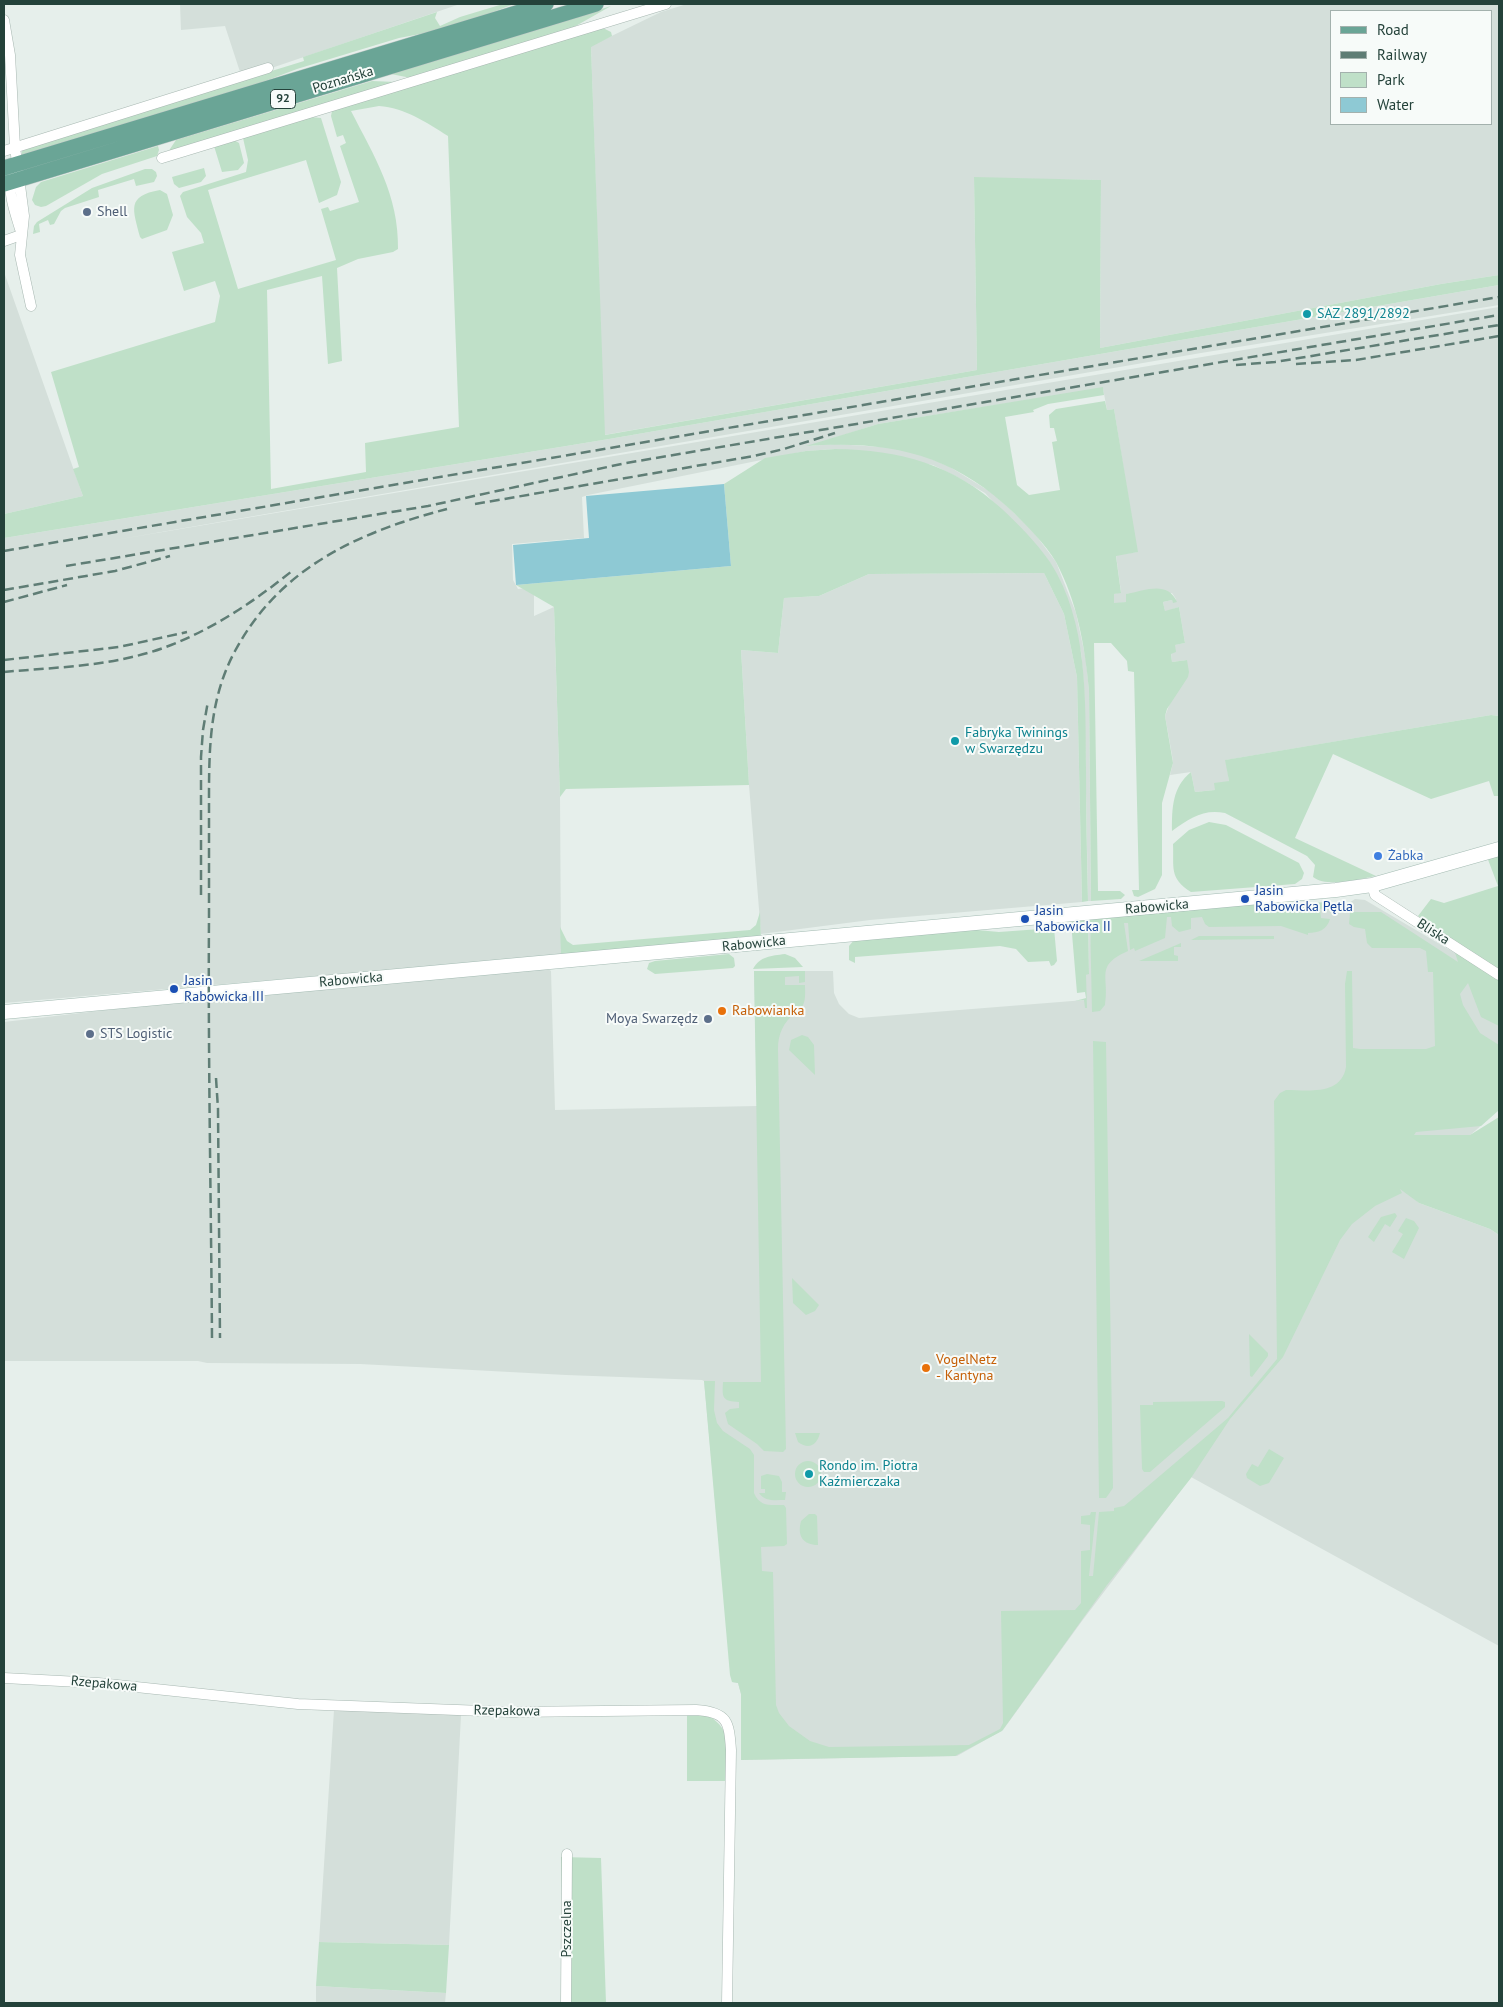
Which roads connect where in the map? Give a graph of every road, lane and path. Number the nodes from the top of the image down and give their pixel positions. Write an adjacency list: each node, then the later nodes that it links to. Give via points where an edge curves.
1 (546, 4): 10 (main road, Poznańska / 92)
2 (596, 4): 11 (main road, Poznańska / 92)
3 (666, 4): 9 (street)
4 (4, 20): 5 (street)
5 (6, 44): 7 (street)
6 (268, 68): 7 (street)
7 (15, 147): 8 (street); 10 (street)
8 (4, 151)
9 (162, 158)
10 (11, 166): 12 (street)
11 (55, 168): 12 (main road, Poznańska / 92); 13 (street, via 31,183)
12 (11, 182): 13 (street)
13 (13, 200): 14 (street, via 24,216)
14 (21, 235): 15 (street); 16 (street, via 20,255)
15 (4, 241)
16 (31, 306)
17 (1499, 848): 18 (street, Rabowicka)
18 (1372, 885): 19 (street, Bliska, via 1374,895); 20 (street, Rabowicka)
19 (1499, 975)
20 (4, 1012)
21 (4, 1678): 24 (street, Rzepakowa, via 98,1683 298,1704 510,1712 712,1711 729,1726 731,1750)
22 (567, 1854): 23 (street, Pszczelna)
23 (566, 2003)
24 (727, 2003)

